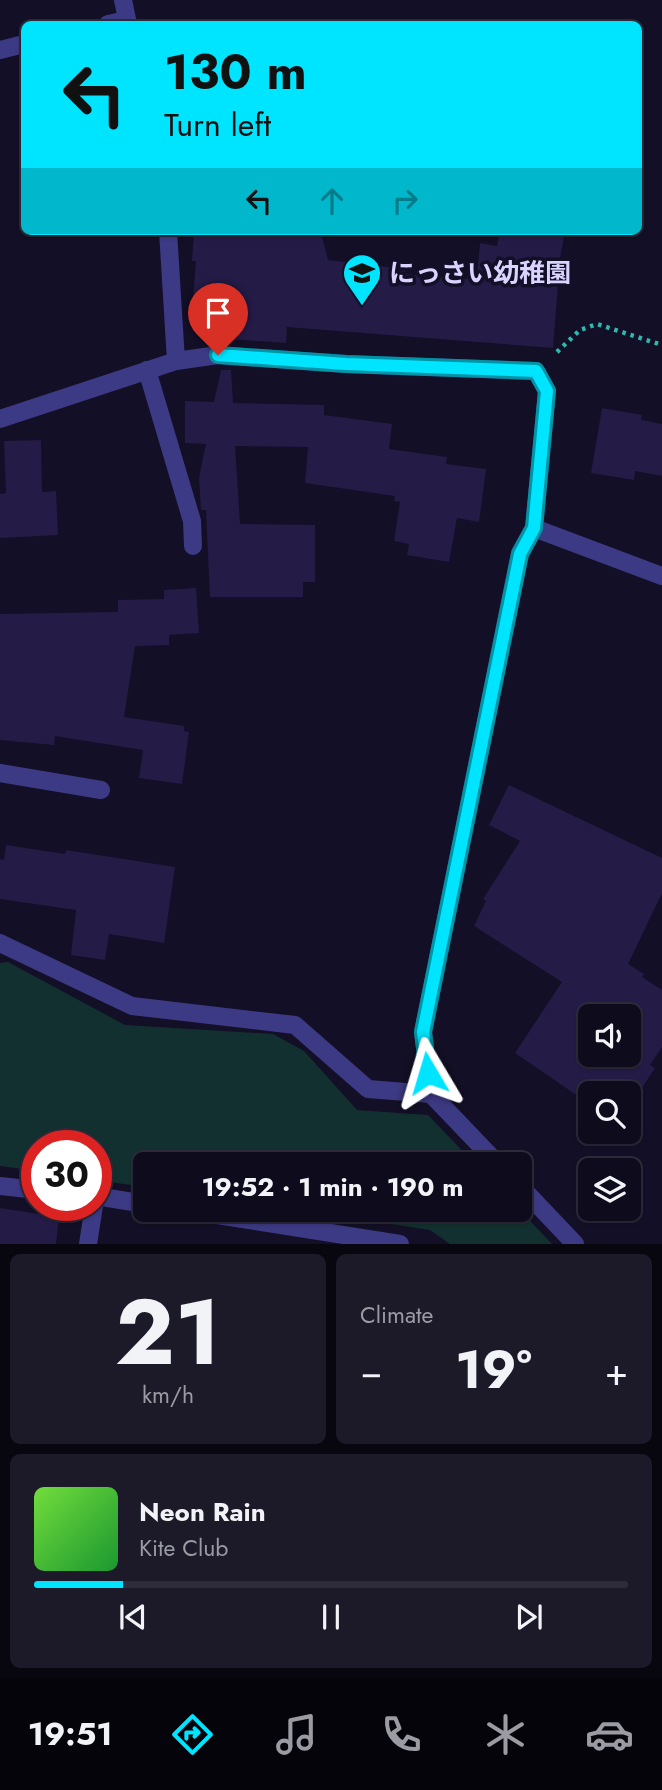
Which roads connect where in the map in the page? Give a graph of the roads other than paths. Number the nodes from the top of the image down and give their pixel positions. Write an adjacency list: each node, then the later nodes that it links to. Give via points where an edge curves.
1 (123, 0): 2 (street)
2 (128, 21)
3 (21, 45): 4 (street)
4 (0, 50)
5 (168, 235): 6 (street)
6 (176, 361): 7 (street); 9 (street, via 218,355 536,371 547,391)
7 (147, 370): 8 (street); 10 (street, via 192,521)
8 (0, 419)
9 (534, 528): 11 (street); 15 (street, via 520,554 423,1032)
10 (192, 546)
11 (662, 576)
12 (0, 773): 13 (street)
13 (101, 790)
14 (0, 943): 15 (street, via 132,1006 295,1025 368,1089)
15 (431, 1094): 16 (street)
16 (487, 1152)
17 (0, 1186): 18 (street)
18 (21, 1188)
19 (112, 1199): 21 (street)
20 (532, 1199): 26 (street)
21 (133, 1202)
22 (92, 1221): 24 (street)
23 (260, 1222): 25 (street)
24 (88, 1244)
25 (400, 1244)
26 (575, 1244)

